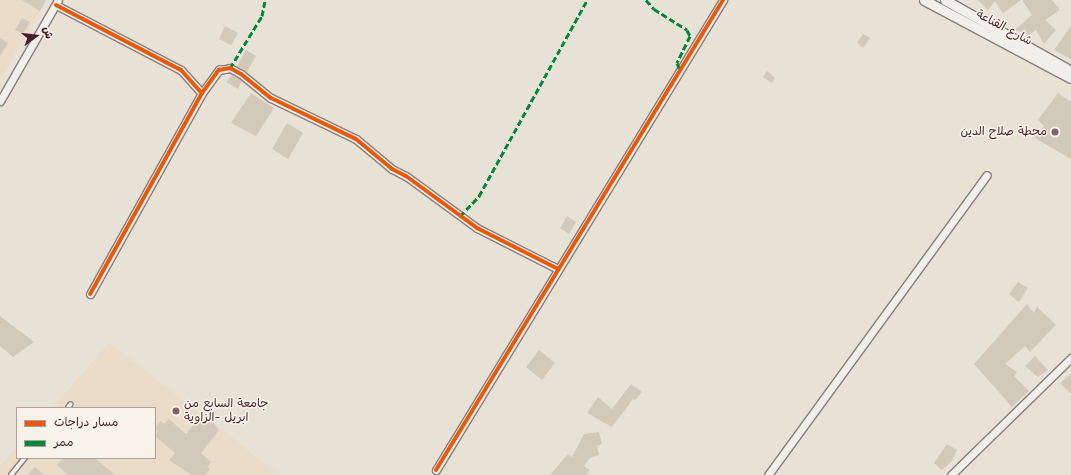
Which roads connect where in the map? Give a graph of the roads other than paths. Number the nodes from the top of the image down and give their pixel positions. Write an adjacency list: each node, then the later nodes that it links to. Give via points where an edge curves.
1 (723, 0): 11 (street)
2 (924, 0): 7 (street, شارع القناعة)
3 (945, 0): 5 (street, شارع القناعة)
4 (57, 2): 8 (street, via 181,70); 9 (street)
5 (958, 2): 6 (street, شارع القناعة)
6 (1071, 71)
7 (1071, 78)
8 (202, 93): 11 (street, via 220,70 230,68 271,98 356,139 392,169 406,176 477,228); 12 (street)
9 (0, 101)
10 (987, 175): 17 (street)
11 (558, 269): 15 (street)
12 (90, 294)
13 (1071, 358): 18 (street)
14 (25, 459): 16 (lane)
15 (436, 470)
16 (11, 475)
17 (768, 475)
18 (951, 475)

